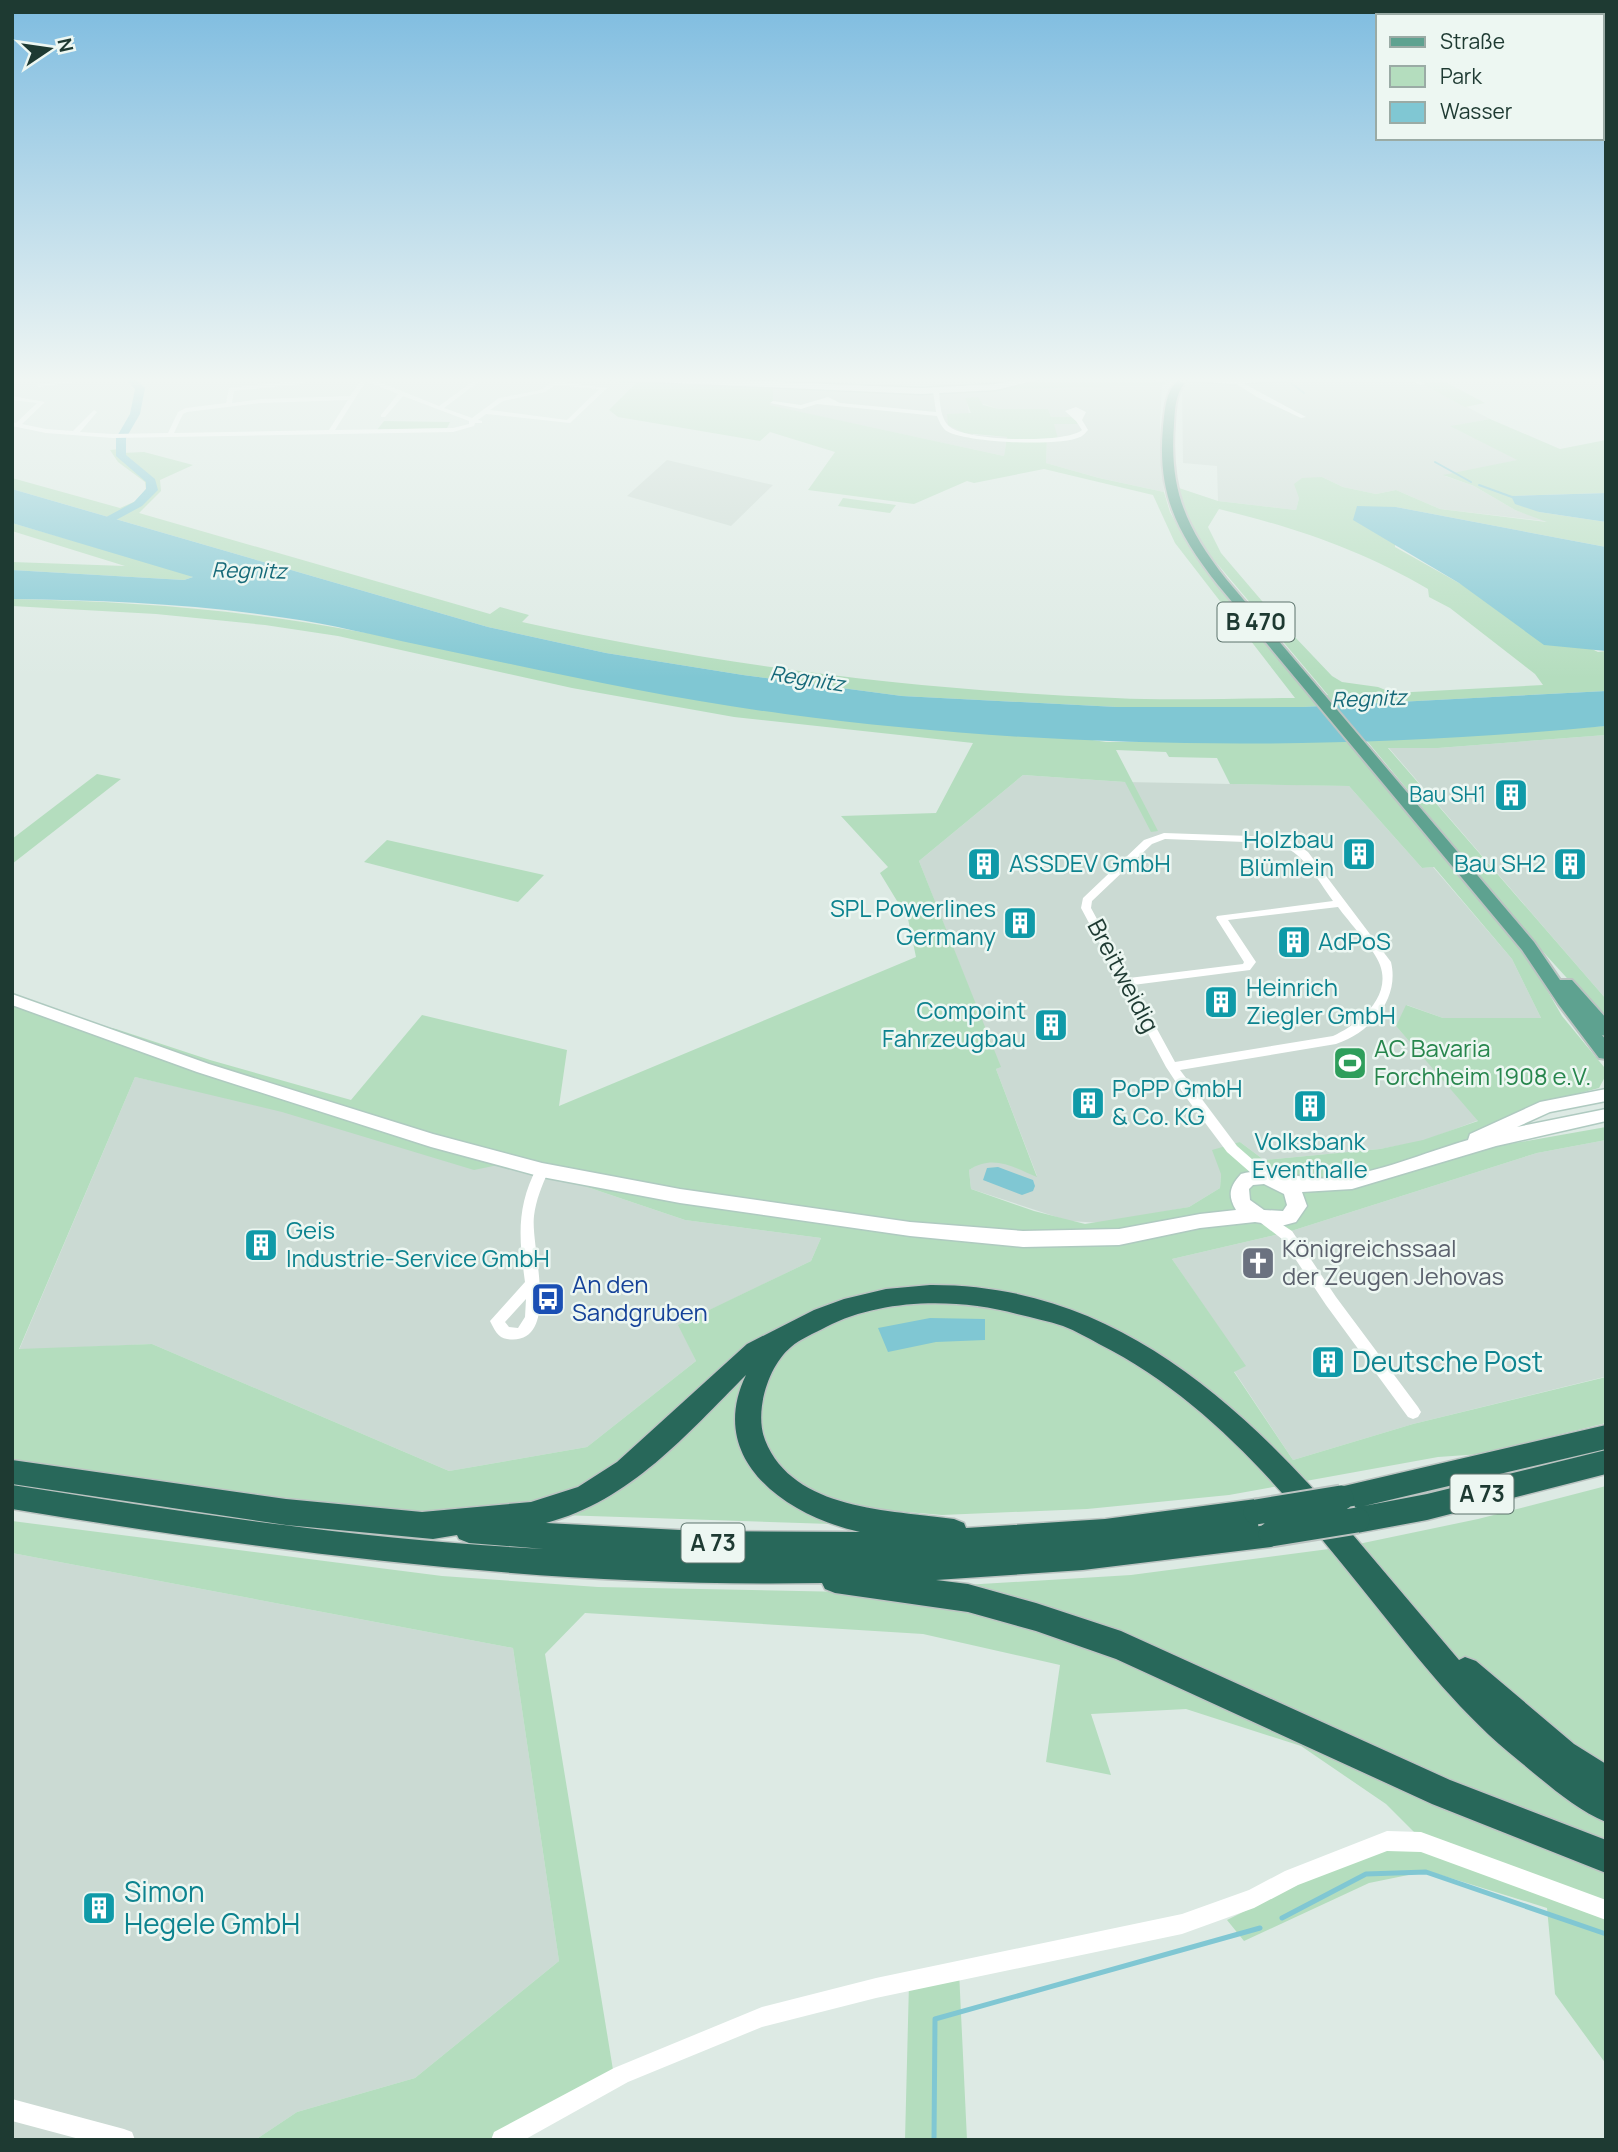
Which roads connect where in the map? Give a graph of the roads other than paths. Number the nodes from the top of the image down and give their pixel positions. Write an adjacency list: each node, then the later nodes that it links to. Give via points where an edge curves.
1 (1169, 477): 2 (main road, B 470, via 1172,500 1191,541)
2 (1319, 697): 3 (main road, B 470)
3 (1366, 753): 5 (main road, B 470)
4 (1341, 903): 6 (street, via 1221,918 1250,962 1246,967); 6 (street, Breitweidig, via 1304,854 1290,844 1157,838 1087,900 1089,915); 10 (street, Breitweidig, via 1389,972 1388,989 1359,1029 1336,1040)
5 (1528, 946): 8 (main road, B 470); 9 (main road, B 470)
6 (1126, 982): 10 (street, Breitweidig)
7 (12, 999): 15 (main road, via 264,1088)
8 (1606, 1030)
9 (1606, 1053)
10 (1172, 1067): 13 (street, Breitweidig)
11 (1602, 1094): 14 (main road, via 1546,1106)
12 (1606, 1115): 14 (main road)
13 (1232, 1149): 16 (street, Breitweidig); 19 (street, Breitweidig)
14 (1458, 1149): 18 (main road)
15 (542, 1170): 22 (main road, via 680,1196 965,1236 1077,1239 1155,1232); 23 (street, via 527,1204 525,1225)
16 (1264, 1177): 17 (main road); 19 (main road)
17 (1284, 1183): 18 (main road, via 1308,1187); 21 (main road, via 1294,1194)
18 (1353, 1184): 21 (main road)
19 (1241, 1187): 20 (main road, via 1242,1205); 22 (main road, via 1230,1204)
20 (1260, 1217): 21 (main road); 22 (main road)
21 (1291, 1219): 25 (street, via 1331,1301)
22 (1200, 1221)
23 (532, 1284)
24 (782, 1340): 32 (highway, via 752,1354 669,1433 595,1491 565,1505 520,1515); 33 (highway, via 750,1393 747,1417 762,1463 778,1481 808,1502 869,1521); 35 (highway, via 857,1304 927,1294 968,1294 1031,1304 1083,1321 1124,1341 1200,1394 1257,1448)
25 (1413, 1412)
26 (1606, 1437): 30 (highway, A 73, via 1410,1485)
27 (1606, 1462): 30 (highway, A 73, via 1427,1507)
28 (12, 1472): 32 (highway, A 73, via 286,1512)
29 (12, 1497): 34 (highway, A 73, via 266,1535 501,1559)
30 (1349, 1509): 31 (highway, A 73, bridge)
31 (1264, 1523): 33 (highway, A 73); 34 (highway, A 73, via 1178,1548 1012,1564)
32 (422, 1525): 33 (highway, A 73, via 525,1535 766,1544)
33 (1004, 1539)
34 (775, 1571): 38 (highway, via 968,1598 1121,1646 1443,1793)
35 (1379, 1588): 36 (highway, via 1470,1676 1563,1755); 37 (highway, via 1468,1693)
36 (1606, 1783)
37 (1606, 1806)
38 (1606, 1857)
39 (1606, 1910): 42 (street, via 1421,1842 1387,1841 1182,1924 876,1988 762,2017 621,2076)
40 (12, 2110): 41 (street)
41 (124, 2140)
42 (502, 2140)

